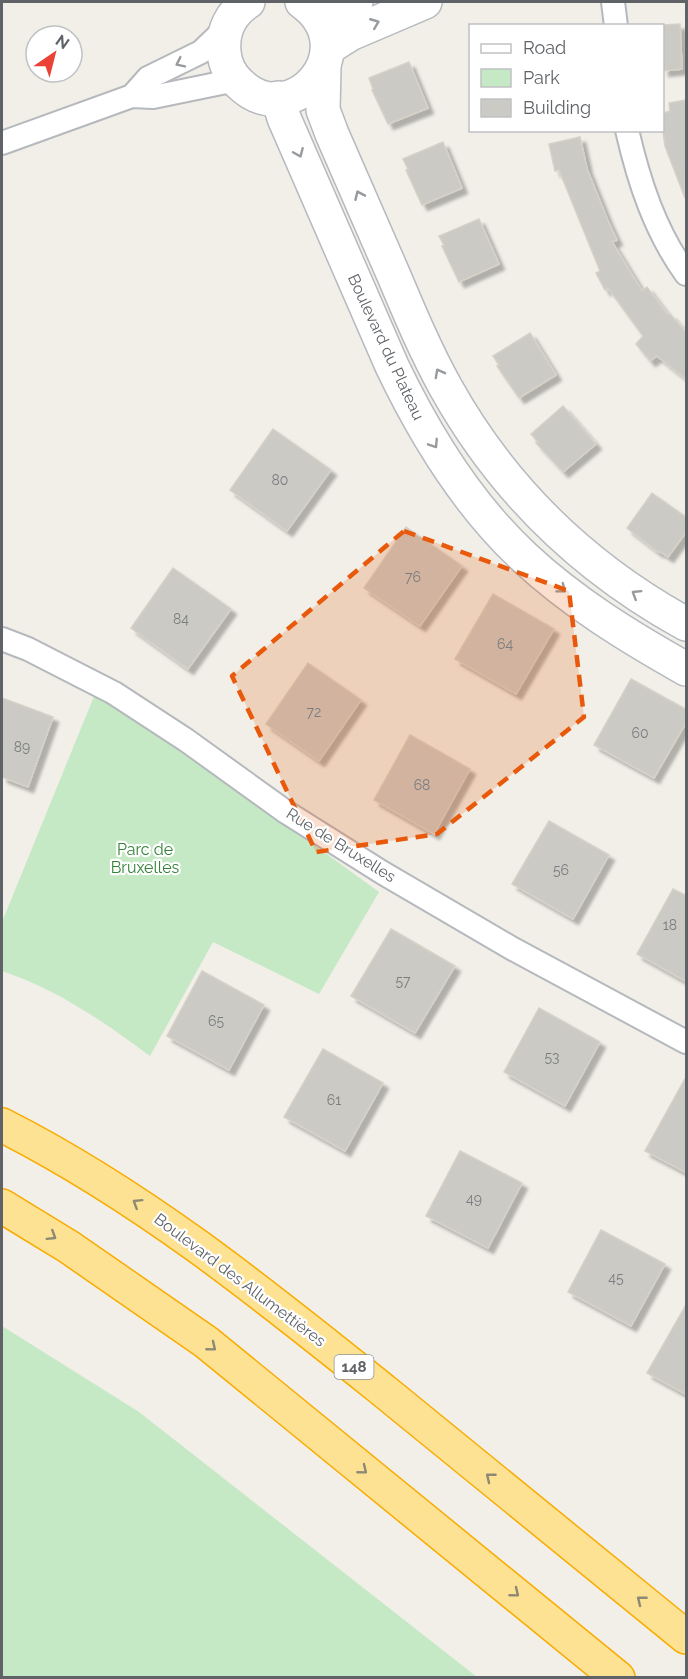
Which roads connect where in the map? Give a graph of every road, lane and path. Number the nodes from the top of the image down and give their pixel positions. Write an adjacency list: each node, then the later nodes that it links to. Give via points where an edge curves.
1 (356, 2): 4 (main road, via 338,7)
2 (425, 2): 7 (main road, one-way to 2, via 350,34)
3 (613, 2): 6 (street)
4 (307, 6): 7 (main road, via 327,34)
5 (238, 10): 8 (main road, via 223,42 228,69); 9 (street, one-way to 9, via 201,52 148,78)
6 (616, 24)
7 (326, 57): 10 (main road, via 318,77 301,92); 14 (main road, one-way to 7, via 624,586 564,538 513,485 464,418 421,338 332,134 323,110)
8 (236, 80): 9 (street, via 153,98); 10 (main road, via 255,94)
9 (132, 96): 12 (street)
10 (278, 98): 16 (main road, Boulevard du Plateau, one-way to 16, via 392,366 445,460 497,529 524,557 616,628)
11 (628, 132): 13 (street, via 656,224)
12 (2, 143)
13 (687, 274)
14 (687, 624)
15 (2, 639): 17 (street, Rue de Bruxelles, via 114,693 286,812 383,873 513,949)
16 (687, 669)
17 (687, 1042)
18 (2, 1125): 20 (highway, Boulevard des Allumettières / 148, one-way to 18, via 233,1272 145,1208)
19 (2, 1206): 21 (highway, one-way to 21, via 206,1342)
20 (687, 1637)
21 (618, 1677)

